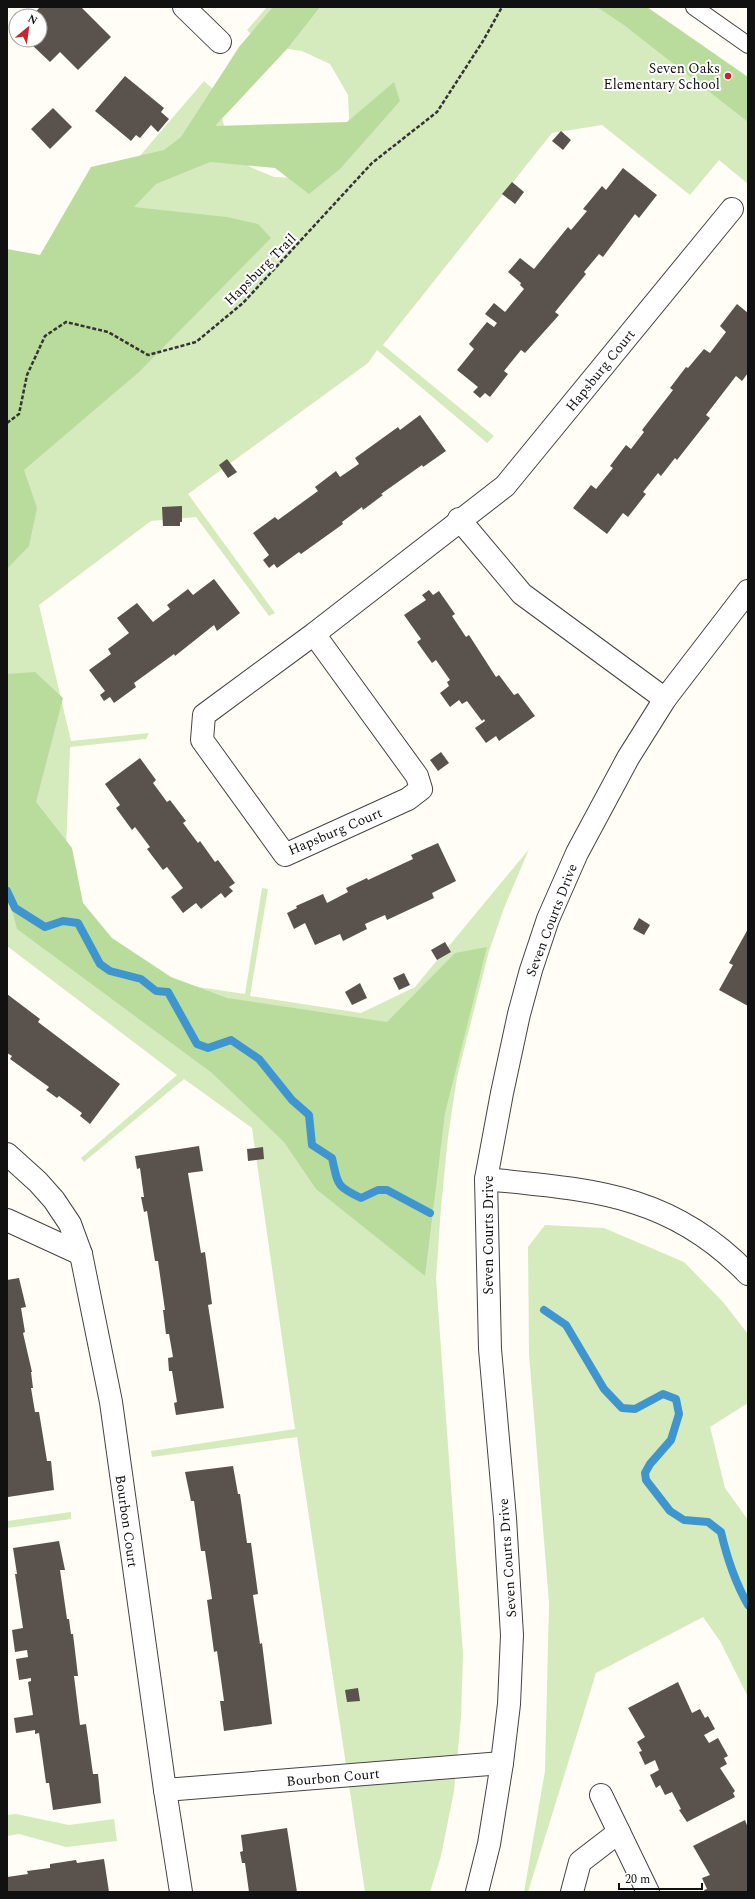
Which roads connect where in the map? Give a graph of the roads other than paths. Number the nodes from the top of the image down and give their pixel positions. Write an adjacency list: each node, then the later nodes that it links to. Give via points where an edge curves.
1 (184, 7): 3 (street)
2 (694, 7): 4 (lane)
3 (220, 42)
4 (748, 45)
5 (732, 209): 6 (street, Hapsburg Court, via 505,486)
6 (459, 519): 8 (street, Hapsburg Court); 9 (street, via 522,594)
7 (748, 591): 9 (street, Seven Courts Drive)
8 (314, 634): 8 (street, Hapsburg Court, via 417,776 421,789 408,799 285,855 202,740 204,715)
9 (665, 699): 11 (street, Seven Courts Drive, via 628,758 577,852 548,919 519,1014)
10 (7, 1154): 13 (street, Bourbon Court, via 54,1200 70,1224)
11 (486, 1179): 14 (street, via 582,1189 628,1199 669,1215 701,1234 728,1253); 15 (street, Seven Courts Drive, via 490,1349 512,1635 509,1704)
12 (7, 1220): 13 (street)
13 (81, 1254): 16 (street, Bourbon Court, via 111,1402)
14 (748, 1274)
15 (502, 1763): 16 (street, Bourbon Court); 20 (street, Seven Courts Drive)
16 (164, 1790): 19 (street, Bourbon Court)
17 (601, 1796): 18 (street)
18 (619, 1832): 21 (street, via 580,1862); 22 (street)
19 (181, 1892)
20 (477, 1892)
21 (572, 1892)
22 (648, 1892)

